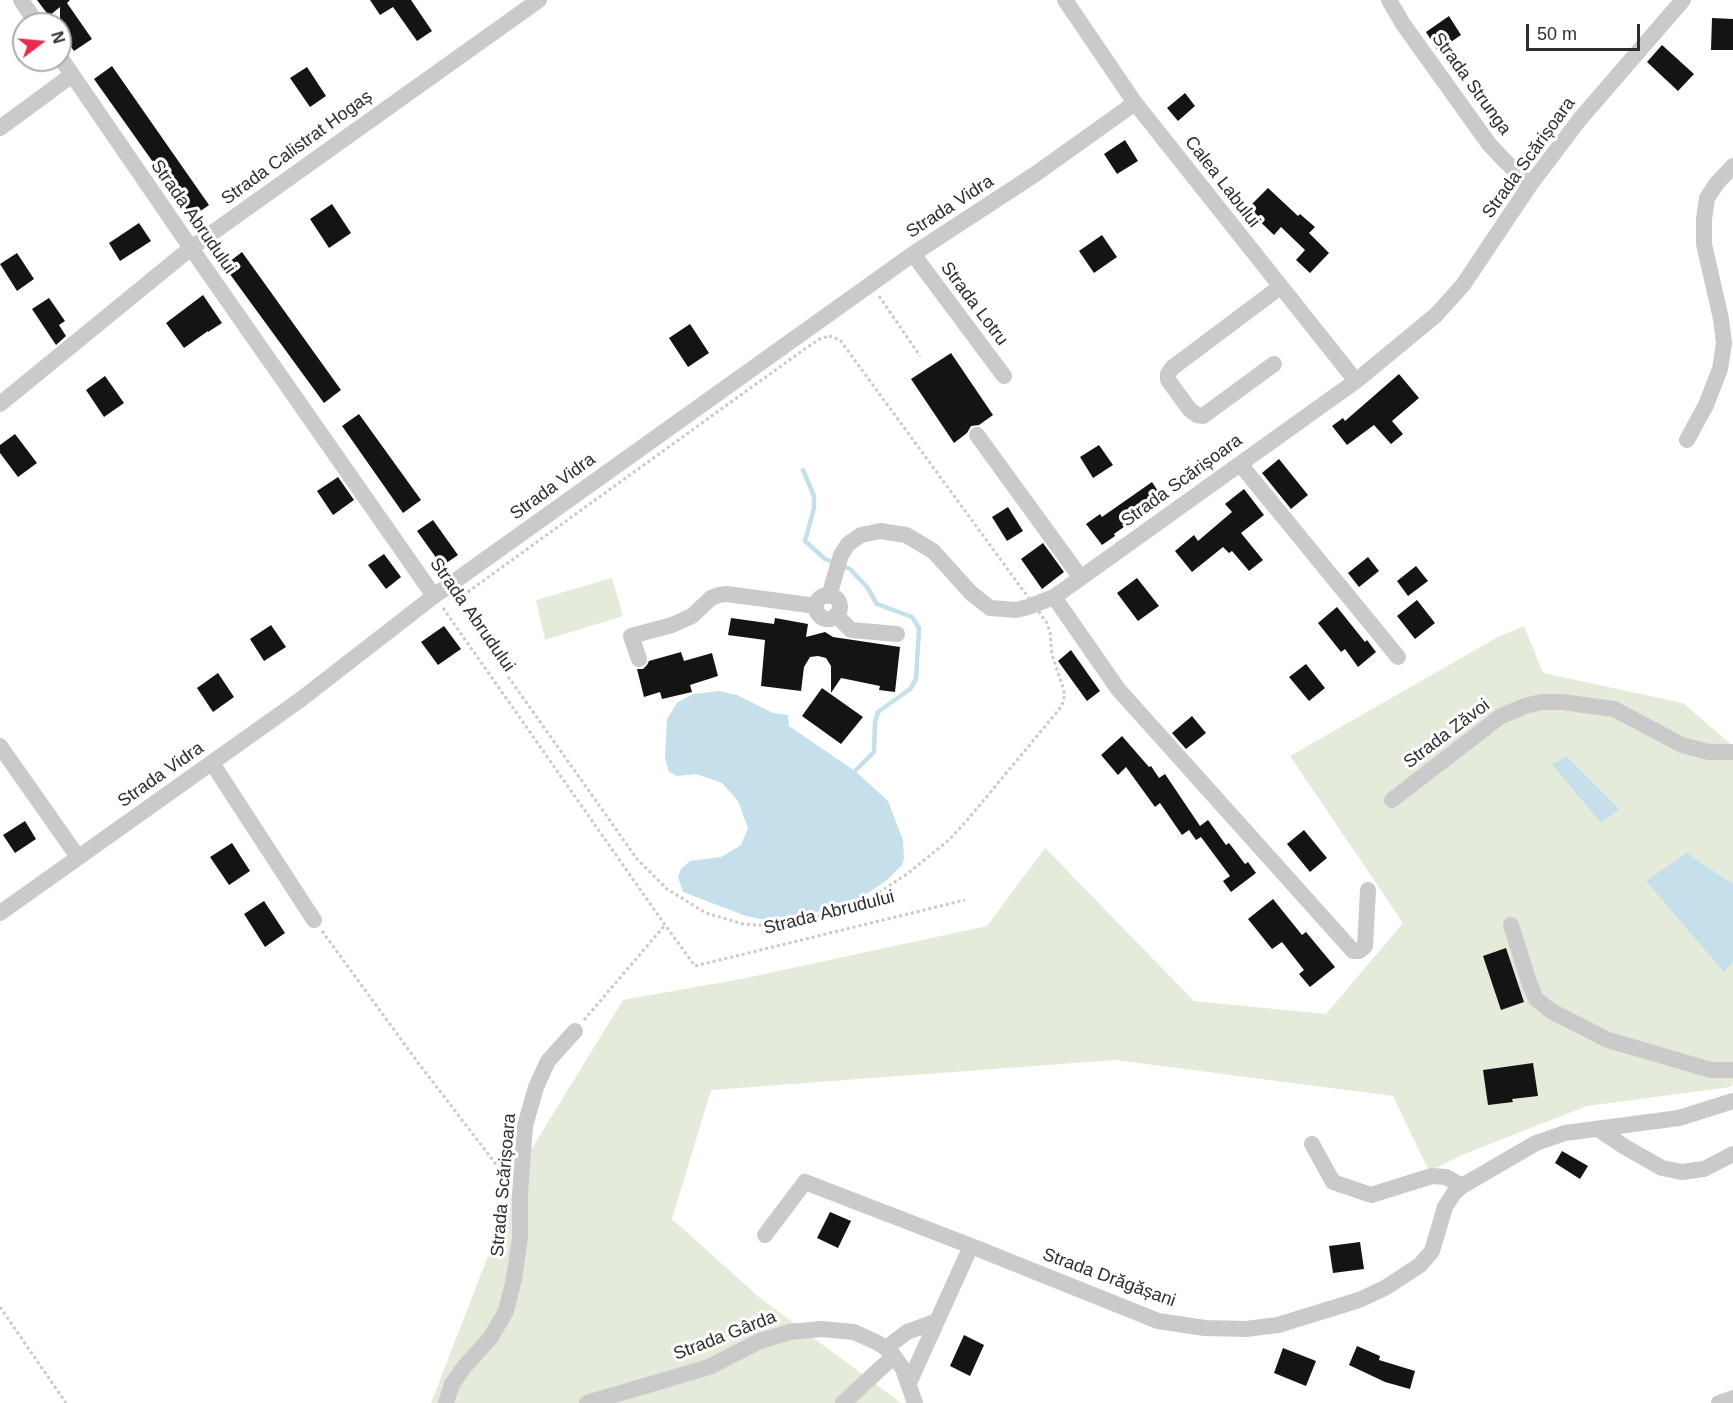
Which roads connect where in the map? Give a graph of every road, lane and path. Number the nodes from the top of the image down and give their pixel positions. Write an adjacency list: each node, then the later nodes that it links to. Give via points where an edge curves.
1 (538, 0): 11 (street, Strada Calistrat Hogaș)
2 (1065, 0): 7 (street, Calea Labului)
3 (1389, 0): 10 (street, Strada Strunga, via 1490,144)
4 (1683, 0): 10 (street, Strada Scărișoara, via 1580,119)
5 (70, 72): 6 (street, Strada Abrudului)
6 (72, 75): 8 (street); 11 (street, Strada Abrudului)
7 (1135, 103): 12 (street, Strada Vidra); 14 (street, Calea Labului)
8 (0, 128)
9 (1733, 166): 21 (street, via 1707,198 1704,219 1704,243 1724,343 1720,369)
10 (1530, 185): 18 (street, Strada Scărișoara, via 1463,285 1443,308)
11 (191, 248): 19 (street, Strada Calistrat Hogaș); 24 (street, Strada Abrudului)
12 (913, 254): 13 (street, Strada Vidra); 17 (street, Strada Lotru)
13 (871, 284): 15 (path); 24 (street, Strada Vidra)
14 (1280, 287): 16 (street, via 1172,368 1168,380 1190,410 1203,416); 18 (street, Calea Labului)
15 (920, 356)
16 (1274, 364)
17 (1004, 376)
18 (1356, 381): 22 (street, Strada Scărișoara)
19 (0, 404)
20 (977, 435): 23 (street)
21 (1687, 440)
22 (1240, 464): 23 (street, Strada Scărișoara); 29 (street)
23 (1081, 578): 25 (street, Strada Scărișoara)
24 (434, 596): 33 (street, Strada Vidra); 40 (path, Strada Abrudului)
25 (1054, 597): 27 (street, Strada Scărișoara); 36 (street, via 1118,690 1353,951 1365,946)
26 (822, 601): 27 (street, Strada Scărișoara, via 848,544 861,535 880,531 906,535 933,551 990,608 1016,610); 28 (street, via 816,610 821,617 836,615 851,630); 30 (street, via 719,595 692,616 631,636)
27 (1034, 604): 27 (path, via 840,340 829,336 806,348 469,591 463,608 637,859 667,889 706,913 743,924 772,926 848,908 907,874 949,840 1061,707 1064,690 1052,655 1050,633)
28 (897, 634)
29 (1398, 657)
30 (639, 659)
31 (0, 746): 35 (street)
32 (1733, 752): 34 (street, Strada Zăvoi, via 1682,746 1614,709 1541,702 1501,716)
33 (212, 763): 35 (street, Strada Vidra); 39 (street)
34 (1392, 800)
35 (78, 857): 38 (street, Strada Vidra)
36 (1368, 890)
37 (965, 900): 40 (path, Strada Abrudului, via 695,966)
38 (0, 913)
39 (314, 920): 49 (path)
40 (665, 925): 42 (path)
41 (1511, 925): 43 (street, via 1536,999 1551,1011 1608,1040 1711,1070)
42 (575, 1030): 49 (street, Strada Scărișoara, via 548,1061 536,1087 525,1126)
43 (1733, 1070)
44 (1733, 1101): 45 (street, Strada Drăgășani, via 1679,1118)
45 (1598, 1129): 47 (street, via 1662,1168 1682,1172 1704,1169); 48 (street, Strada Drăgășani, via 1565,1133 1536,1143)
46 (1312, 1144): 48 (street, via 1333,1182 1371,1195 1432,1176 1446,1177)
47 (1733, 1154)
48 (1462, 1186): 51 (street, Strada Drăgășani, via 1445,1207 1432,1251 1420,1265 1359,1300 1278,1325 1246,1329 1158,1321)
49 (520, 1194): 58 (street, Strada Scărișoara, via 520,1237 506,1311 452,1384)
50 (765, 1235): 51 (street, Strada Drăgășani, via 805,1182)
51 (971, 1246): 53 (street)
52 (0, 1307): 57 (path)
53 (937, 1321): 54 (street, via 907,1332); 55 (street)
54 (890, 1352): 55 (street); 59 (street, Strada Gârda, via 854,1332 790,1332 760,1341 709,1367); 60 (street)
55 (909, 1383): 61 (street)
56 (1733, 1398): 62 (street)
57 (66, 1403)
58 (446, 1403)
59 (587, 1403)
60 (843, 1403)
61 (915, 1403)
62 (1719, 1403)

